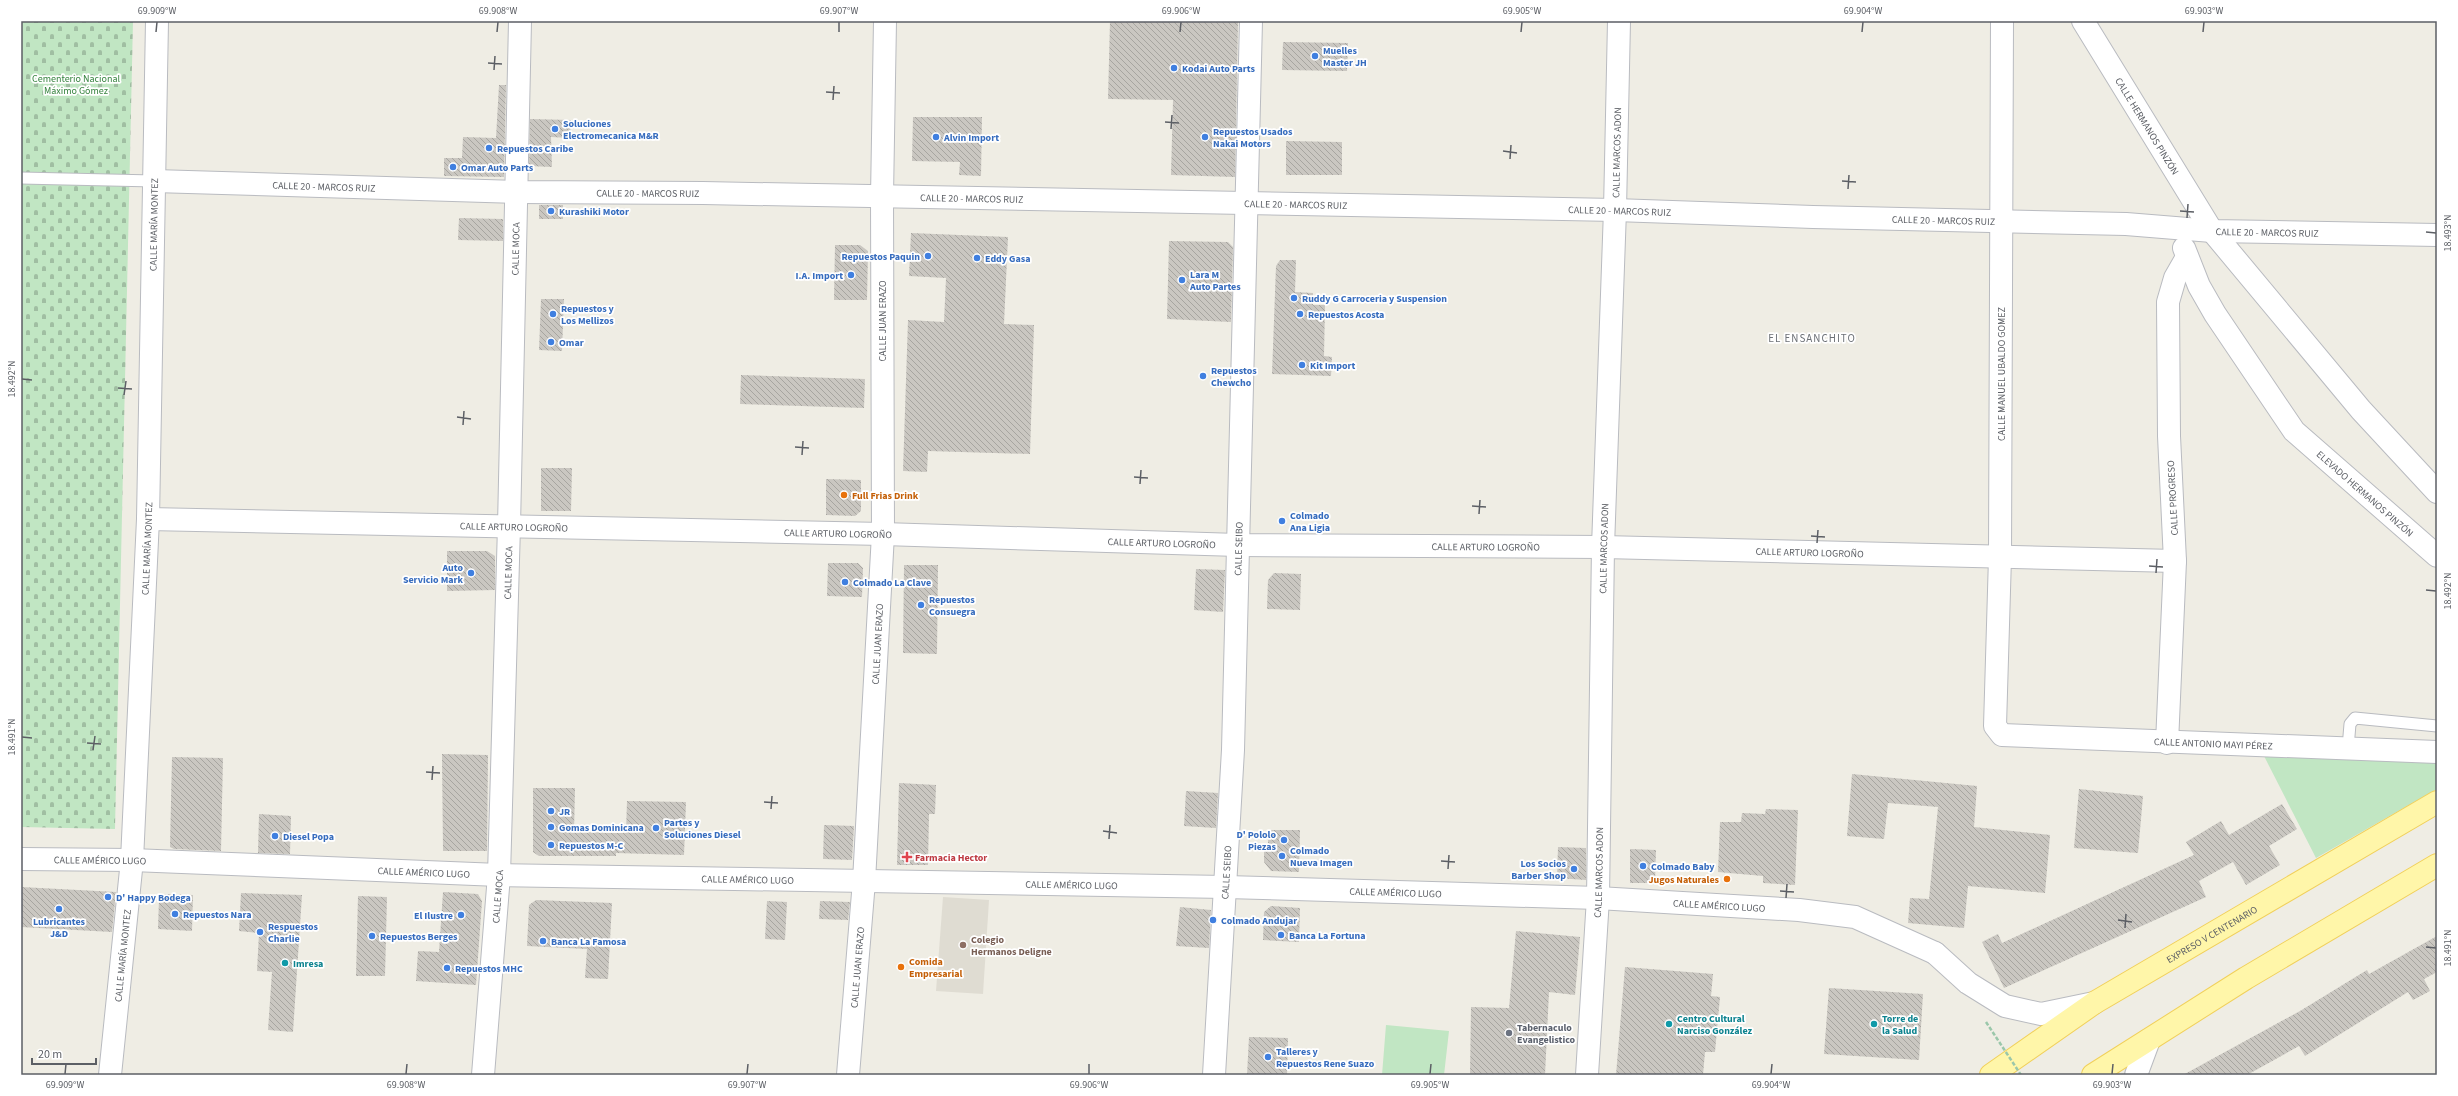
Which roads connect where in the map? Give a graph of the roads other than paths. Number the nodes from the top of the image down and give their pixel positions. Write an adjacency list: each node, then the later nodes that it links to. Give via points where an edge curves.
1 (157, 21): 9 (street, CALLE MARÍA MONTEZ)
2 (520, 21): 10 (street, CALLE MOCA)
3 (885, 21): 11 (street, CALLE JUAN ERAZO)
4 (1250, 21): 12 (street, CALLE SEIBO)
5 (1619, 21): 13 (street, CALLE MARCOS ADON)
6 (2002, 21): 14 (street, CALLE MANUEL UBALDO GOMEZ)
7 (2083, 21): 16 (street, CALLE HERMANOS PINZÓN)
8 (21, 178): 9 (lane)
9 (154, 181): 10 (street, CALLE 20 - MARCOS RUIZ); 20 (street, CALLE MARÍA MONTEZ)
10 (516, 192): 11 (street, CALLE 20 - MARCOS RUIZ); 21 (street, CALLE MOCA)
11 (882, 196): 12 (street, CALLE 20 - MARCOS RUIZ); 22 (street, CALLE JUAN ERAZO)
12 (1246, 204): 13 (street, CALLE 20 - MARCOS RUIZ); 23 (street, CALLE SEIBO)
13 (1615, 210): 14 (street, CALLE 20 - MARCOS RUIZ); 24 (street, CALLE MARCOS ADON)
14 (2002, 222): 15 (street, CALLE 20 - MARCOS RUIZ); 26 (street, CALLE MANUEL UBALDO GOMEZ)
15 (2178, 227): 16 (street, CALLE 20 - MARCOS RUIZ); 18 (street)
16 (2212, 231): 17 (street, CALLE 20 - MARCOS RUIZ); 19 (street, CALLE HERMANOS PINZÓN, via 2342,388)
17 (2437, 235)
18 (2186, 257): 25 (street, ELEVADO HERMANOS PINZÓN, via 2215,314 2294,431); 27 (street, CALLE PROGRESO, via 2175,278 2168,302 2169,436)
19 (2437, 492)
20 (148, 519): 21 (street, CALLE ARTURO LOGROÑO); 35 (street, CALLE MARÍA MONTEZ)
21 (510, 526): 22 (street, CALLE ARTURO LOGROÑO); 37 (street, CALLE MOCA)
22 (883, 534): 23 (street, CALLE ARTURO LOGROÑO); 38 (street, CALLE JUAN ERAZO)
23 (1238, 545): 24 (street, CALLE ARTURO LOGROÑO); 39 (street, CALLE SEIBO, via 1233,750)
24 (1603, 547): 26 (street, CALLE ARTURO LOGROÑO); 40 (street, CALLE MARCOS ADON)
25 (2437, 556)
26 (2000, 557): 27 (street, CALLE ARTURO LOGROÑO); 28 (street, CALLE MANUEL UBALDO GOMEZ)
27 (2175, 561): 30 (street, CALLE PROGRESO)
28 (1995, 726): 30 (street, CALLE ANTONIO MAYI PÉREZ, via 2002,735)
29 (2437, 726): 31 (lane, via 2355,718 2350,724)
30 (2167, 743): 31 (street, CALLE ANTONIO MAYI PÉREZ)
31 (2348, 748): 32 (street, CALLE ANTONIO MAYI PÉREZ)
32 (2437, 752)
33 (2437, 802): 41 (main road, EXPRESO V CENTENARIO)
34 (21, 859): 35 (street, CALLE AMÉRICO LUGO)
35 (132, 860): 37 (street, CALLE AMÉRICO LUGO); 43 (street, CALLE MARÍA MONTEZ)
36 (2437, 865): 42 (main road, via 2246,978)
37 (499, 875): 38 (street, CALLE AMÉRICO LUGO); 44 (street, CALLE MOCA)
38 (864, 881): 39 (street, CALLE AMÉRICO LUGO); 45 (street, CALLE JUAN ERAZO)
39 (1226, 887): 40 (street, CALLE AMÉRICO LUGO); 46 (street, CALLE SEIBO)
40 (1598, 898): 41 (street, CALLE AMÉRICO LUGO, via 1798,910 1855,917 1935,953 1968,983 2005,1006 2041,1014); 47 (street, CALLE MARCOS ADON)
41 (2094, 1003): 48 (main road, EXPRESO V CENTENARIO)
42 (2149, 1040): 49 (main road); 50 (street)
43 (110, 1075)
44 (483, 1075)
45 (848, 1075)
46 (1214, 1075)
47 (1587, 1075)
48 (1991, 1075)
49 (2093, 1075)
50 (2136, 1075)

